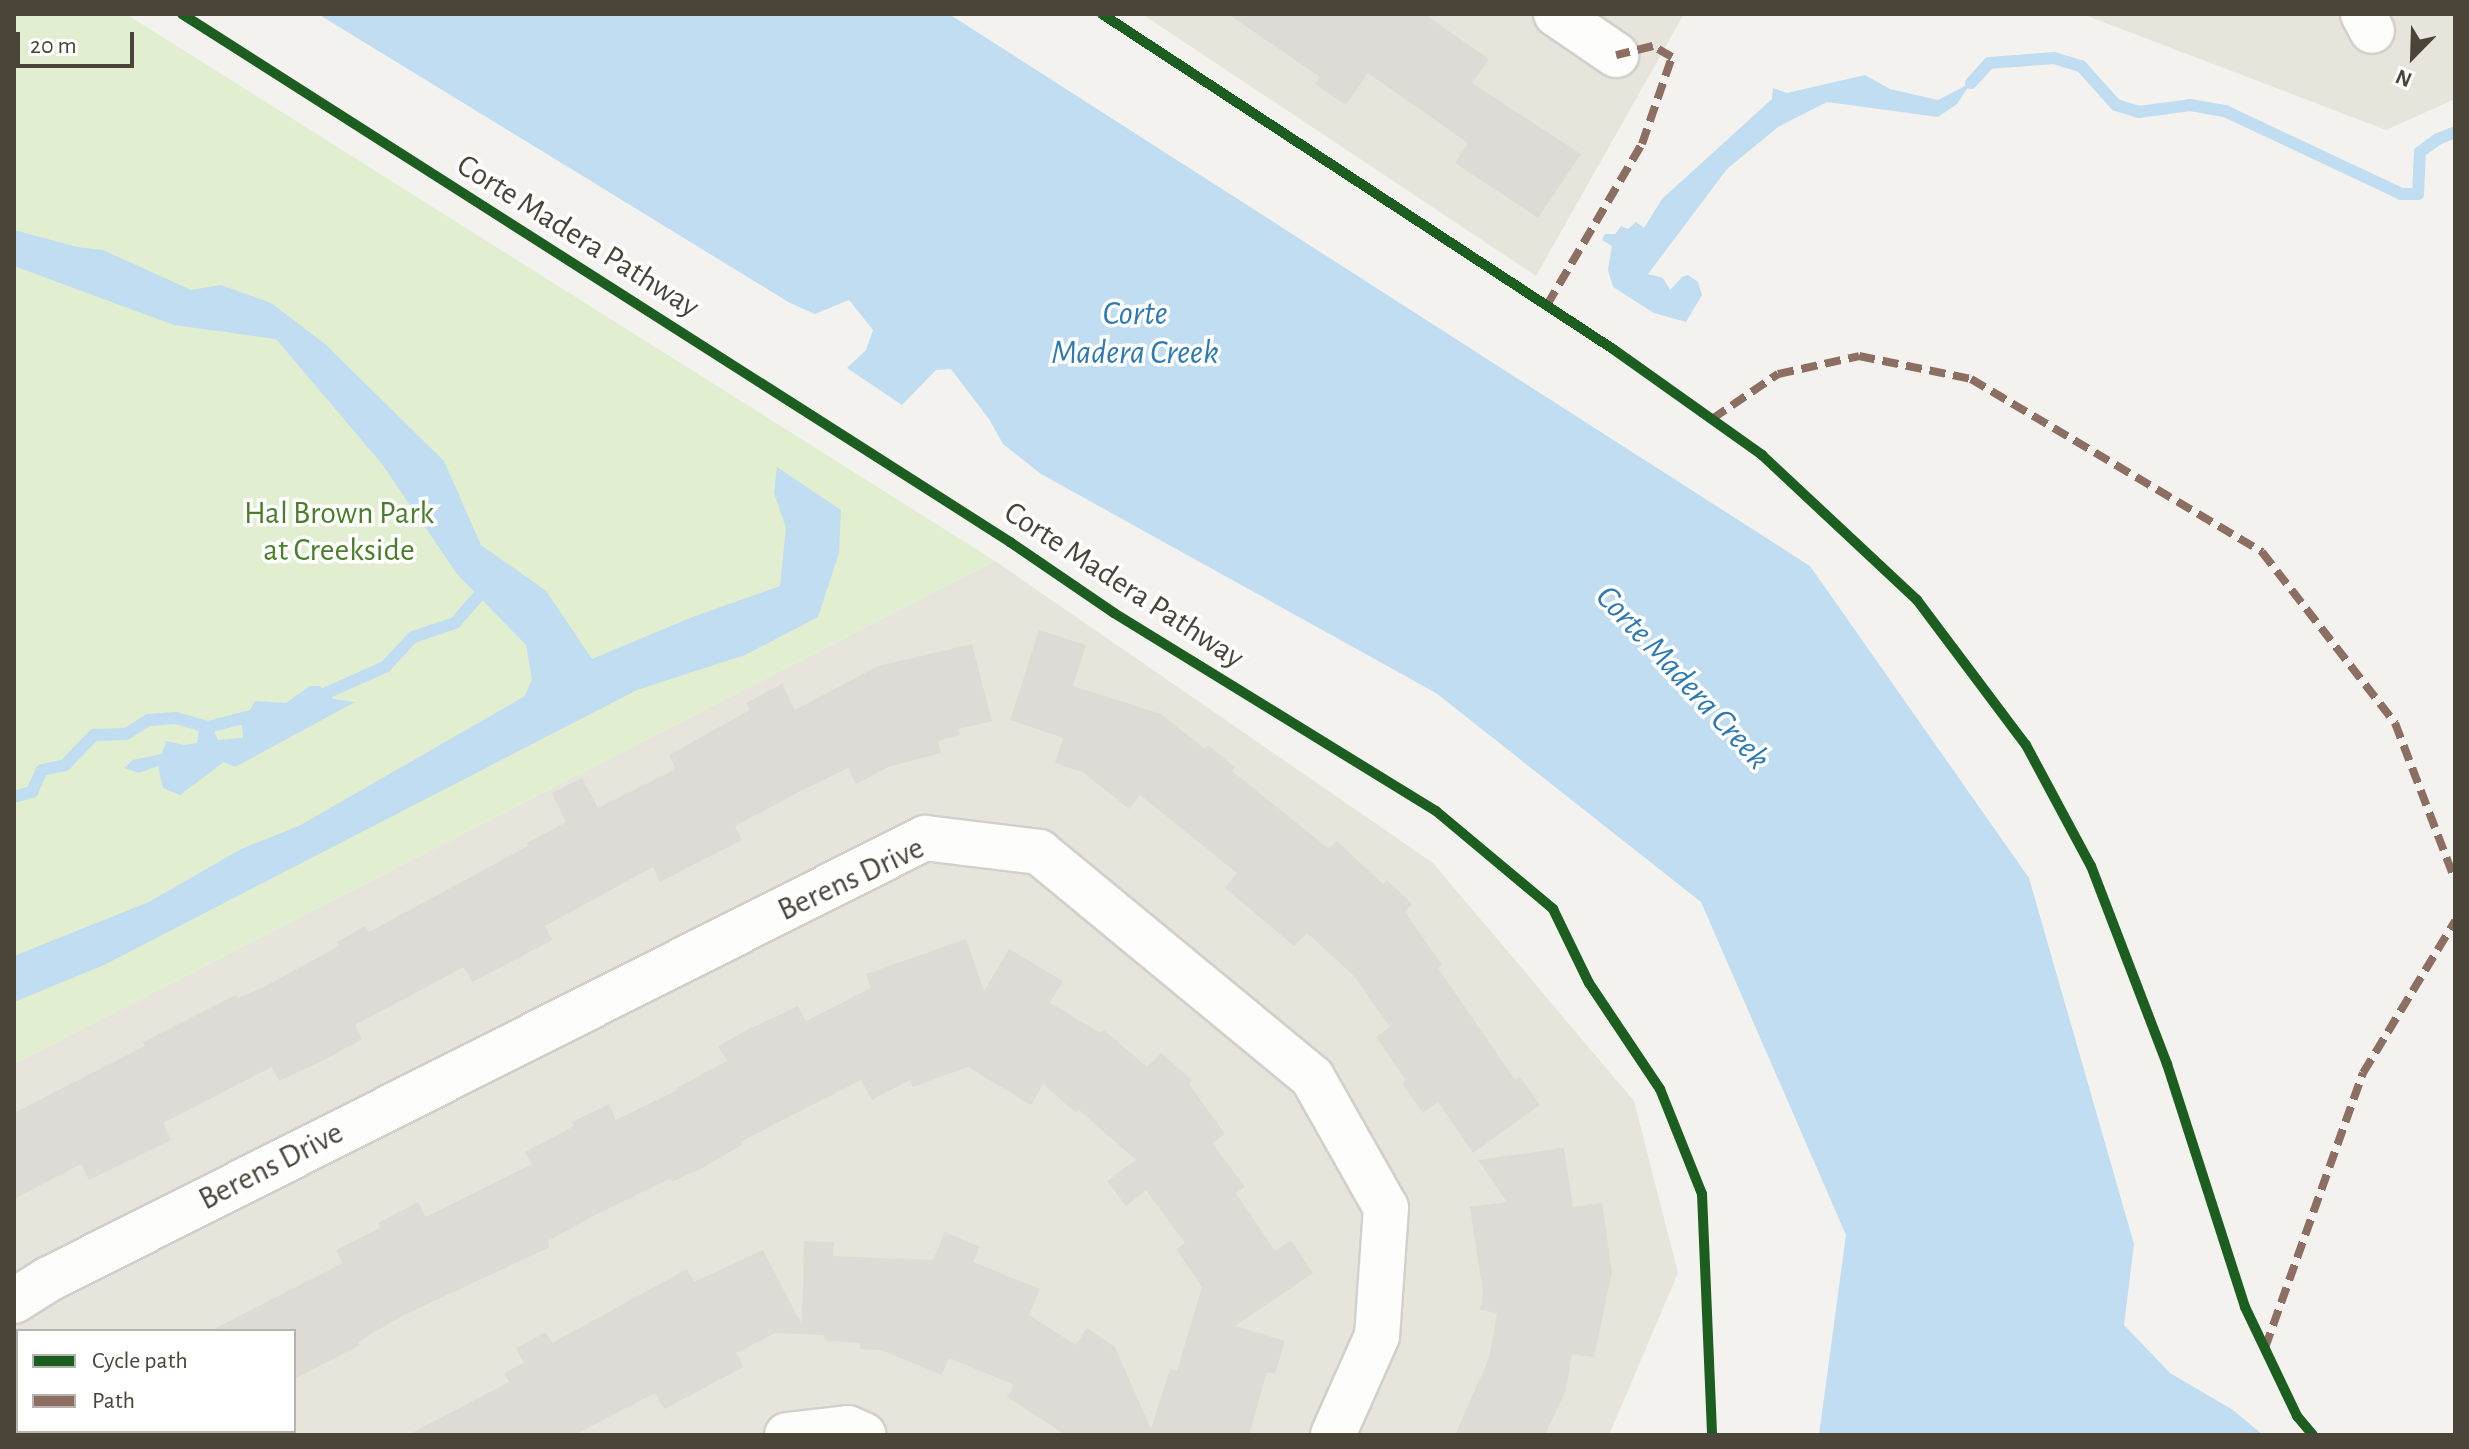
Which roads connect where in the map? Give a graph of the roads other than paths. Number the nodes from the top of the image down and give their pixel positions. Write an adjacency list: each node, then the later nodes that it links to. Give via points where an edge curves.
1 (1556, 14): 2 (street)
2 (1616, 55)
3 (14, 1301): 6 (street, Berens Drive, via 925,838 1039,852 1312,1077 1386,1208 1377,1336)
4 (787, 1435): 5 (street, via 848,1428)
5 (864, 1435)
6 (1333, 1435)

